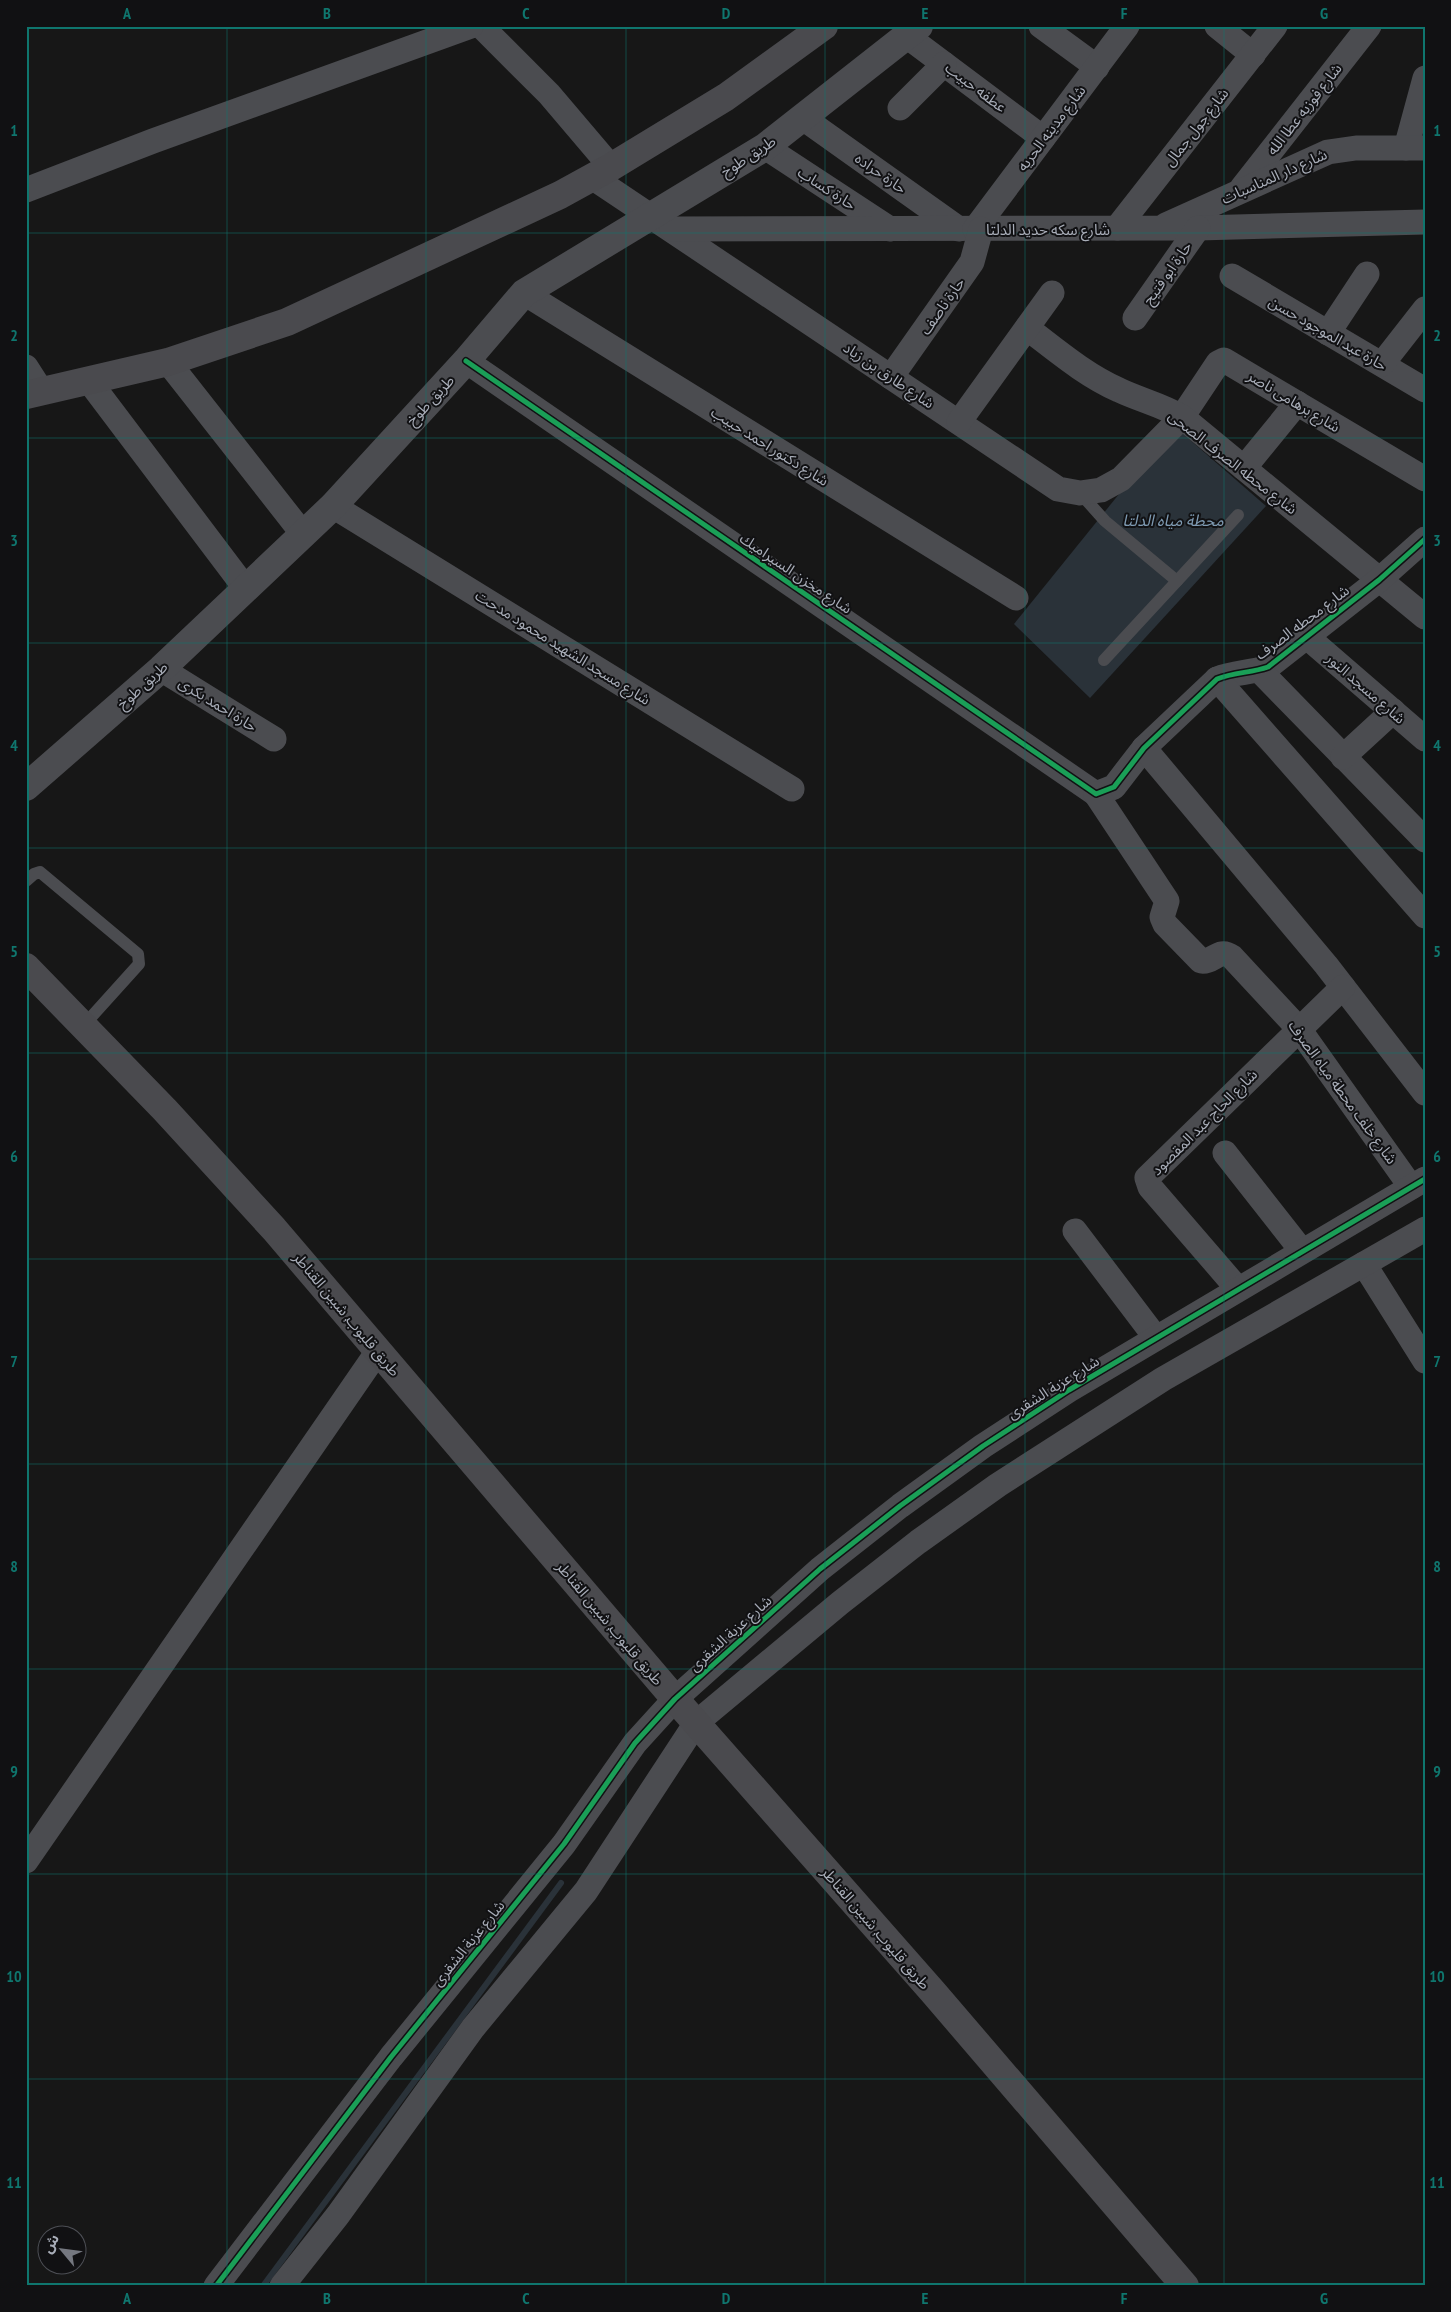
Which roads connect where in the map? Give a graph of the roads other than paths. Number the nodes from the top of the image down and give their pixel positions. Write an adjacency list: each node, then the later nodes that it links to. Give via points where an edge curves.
1 (472, 26): 20 (street)
2 (481, 26): 19 (street, شارع طارق بن زياد, via 548,94)
3 (1041, 26): 12 (street)
4 (1127, 26): 12 (street, شارع مدينه الحريه)
5 (1216, 26): 10 (street)
6 (1275, 26): 10 (street, شارع جول جمال)
7 (1369, 26): 21 (street, شارع فوزيه عطا الله)
8 (818, 28): 19 (main road, via 726,97)
9 (914, 32): 11 (street, عطفه حبيب); 15 (street, طريق طوخ)
10 (1252, 55): 24 (street, شارع جول جمال)
11 (944, 64): 14 (street); 16 (street, عطفه حبيب)
12 (1097, 67): 16 (street, شارع مدينه الحريه)
13 (1425, 78): 18 (street)
14 (900, 108)
15 (803, 118): 17 (street, طريق طوخ); 28 (street, حارة حراده)
16 (1043, 138): 28 (street, شارع مدينه الحريه)
17 (765, 147): 23 (street, طريق طوخ); 27 (street, حارة كساب)
18 (1415, 148): 21 (street, شارع دار المناسبات, via 1342,148)
19 (601, 172): 23 (street, شارع طارق بن زياد); 38 (main road, via 287,322)
20 (26, 190)
21 (1239, 192): 25 (street, شارع دار المناسبات)
22 (1425, 222): 26 (street, شارع سكه حديد الدلتا)
23 (662, 223): 27 (street, شارع سكه حديد الدلتا); 31 (street, طريق طوخ); 41 (street, شارع طارق بن زياد)
24 (1117, 228): 25 (street, شارع سكه حديد الدلتا); 28 (street, شارع سكه حديد الدلتا)
25 (1159, 228): 26 (street, شارع سكه حديد الدلتا)
26 (1198, 228): 34 (street, حارة ابو فتيح)
27 (890, 229): 28 (street, شارع سكه حديد الدلتا)
28 (972, 229): 41 (street, حارة ناصف, via 972,262)
29 (1367, 274): 36 (street)
30 (1232, 276): 36 (street, حارة عبد الموجود حسن)
31 (524, 293): 37 (street, طريق طوخ); 58 (street, شارع دكتور احمد حبيب)
32 (1052, 293): 35 (street)
33 (1425, 309): 39 (street)
34 (1135, 318)
35 (1027, 328): 46 (street, شارع محطه الصرف الصحى, via 1101,382); 47 (street)
36 (1328, 333): 39 (street, حارة عبد الموجود حسن)
37 (466, 361): 51 (street, طريق طوخ); 72 (street, شارع مخزن السيراميك)
38 (168, 362): 42 (main road); 53 (street)
39 (1382, 364): 43 (street, حارة عبد الموجود حسن)
40 (26, 367): 44 (street)
41 (891, 377): 47 (street, شارع طارق بن زياد)
42 (89, 380): 44 (main road); 57 (street)
43 (1425, 390)
44 (34, 393)
45 (1297, 404): 46 (street, شارع برهامى ناصر, via 1224,360 1218,363); 48 (street); 49 (street, شارع برهامى ناصر)
46 (1182, 417): 48 (street, شارع محطه الصرف الصحى); 50 (street, شارع طارق بن زياد, via 1121,479 1101,490)
47 (959, 422): 50 (street, شارع طارق بن زياد, via 1058,488)
48 (1244, 468): 55 (street, شارع محطه الصرف الصحى)
49 (1425, 479)
50 (1080, 493): 56 (lane, via 1105,520)
51 (333, 506): 53 (street, طريق طوخ); 71 (street, شارع مسجد الشهيد محمود مدحت)
52 (1238, 515): 56 (lane)
53 (303, 534): 57 (street, طريق طوخ)
54 (1425, 539): 55 (street, شارع محطه الصرف)
55 (1378, 580): 59 (street, شارع محطه الصرف الصحى); 60 (street, شارع محطه الصرف)
56 (1177, 581): 61 (lane)
57 (246, 588): 62 (street, طريق طوخ)
58 (1016, 598)
59 (1425, 617)
60 (1306, 637): 63 (street, شارع محطه الصرف, via 1268,667); 65 (street, شارع مسجد النور)
61 (1104, 660)
62 (161, 669): 66 (street, حارة احمد بكرى); 70 (street, طريق طوخ)
63 (1259, 670): 64 (street, شارع محطه الصرف, via 1231,673); 69 (street)
64 (1217, 679): 68 (street, شارع محطه الصرف); 75 (street)
65 (1393, 711): 67 (street, شارع مسجد النور); 69 (street)
66 (274, 739)
67 (1425, 739)
68 (1144, 748): 72 (street, شارع محطه الصرف); 77 (street)
69 (1344, 757): 73 (street)
70 (26, 787)
71 (792, 789)
72 (1105, 790): 79 (street, شارع خلف محطة مياه الصرف, via 1167,901 1162,918 1165,924 1201,961 1222,953 1232,957)
73 (1425, 840)
74 (26, 881): 78 (lane, via 40,872 138,954 139,964)
75 (1425, 916)
76 (26, 968): 78 (main road, طريق قليوب, شبين القناطر)
77 (1343, 987): 79 (street, شارع الحاج عبد المقصود); 80 (street)
78 (84, 1026): 89 (main road, طريق قليوب, شبين القناطر, via 274,1229)
79 (1299, 1029): 82 (street, شارع خلف محطة مياه الصرف); 87 (street, شارع الحاج عبد المقصود, via 1147,1178 1150,1187)
80 (1425, 1093)
81 (1225, 1153): 85 (street)
82 (1421, 1182): 85 (street, شارع عزبة الشقرى)
83 (1425, 1229): 86 (street)
84 (1075, 1230): 88 (street)
85 (1302, 1251): 87 (street, شارع عزبة الشقرى)
86 (1364, 1264): 90 (street); 92 (street, via 1163,1379 998,1485 840,1603)
87 (1238, 1289): 88 (street, شارع عزبة الشقرى)
88 (1156, 1338): 91 (street, شارع عزبة الشقرى, via 983,1446 900,1506 820,1569)
89 (378, 1351): 91 (main road, طريق قليوب, شبين القناطر); 93 (street)
90 (1425, 1361)
91 (675, 1699): 92 (main road, طريق قليوب, شبين القناطر); 94 (street, شارع عزبة الشقرى, via 635,1743 564,1844 390,2057)
92 (696, 1724): 95 (street, via 586,1891 474,2028 356,2191); 96 (main road, طريق قليوب, شبين القناطر, via 933,1992)
93 (26, 1861)
94 (216, 2286)
95 (282, 2286)
96 (1185, 2286)

